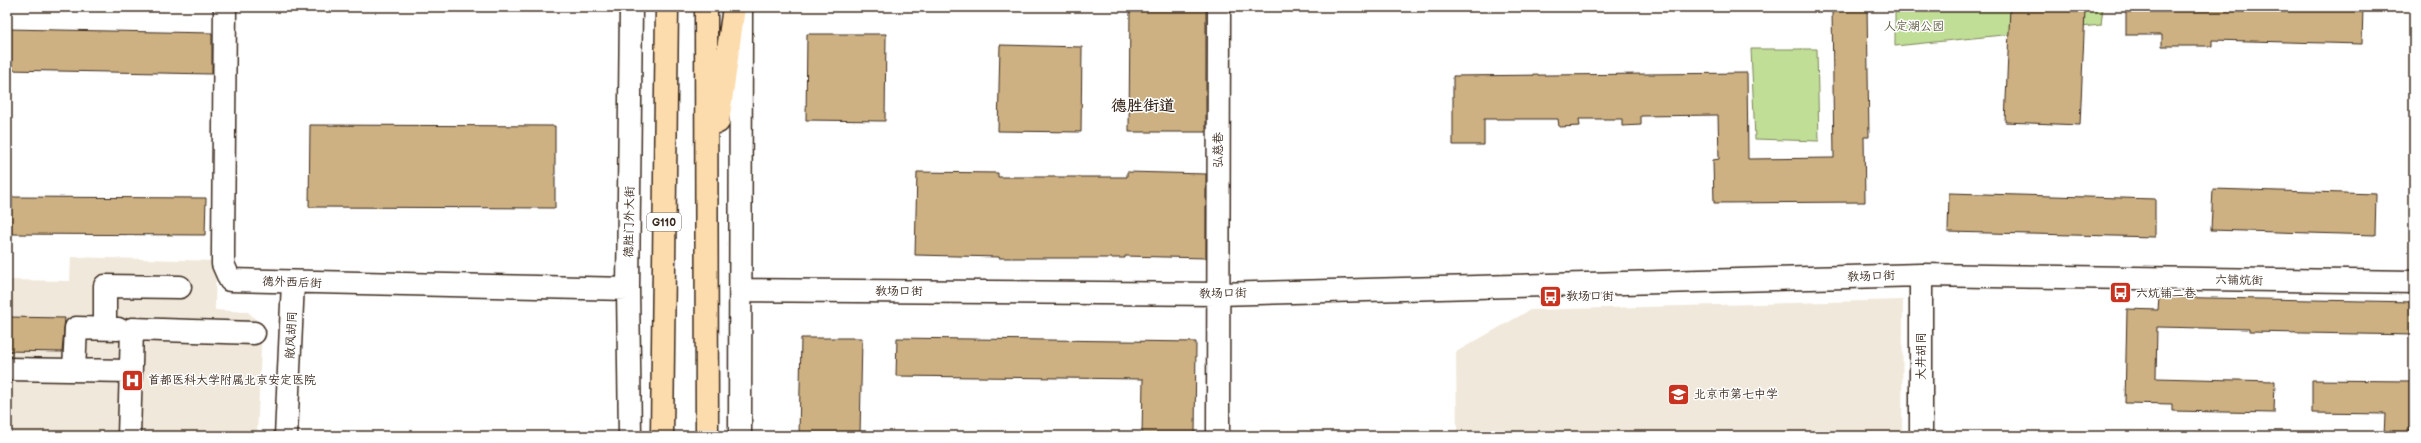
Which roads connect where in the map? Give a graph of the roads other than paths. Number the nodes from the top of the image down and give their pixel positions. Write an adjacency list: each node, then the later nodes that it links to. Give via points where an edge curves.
1 (225, 7): 10 (street, 德外西后街, via 224,264 230,280)
2 (631, 7): 13 (street, 德胜门外大街)
3 (667, 7): 25 (highway, G110)
4 (706, 7): 8 (highway)
5 (734, 7): 8 (highway)
6 (741, 7): 14 (street)
7 (1219, 7): 15 (street, 弘慈巷)
8 (707, 195): 26 (highway)
9 (1921, 275): 11 (street, 六铺炕街); 15 (street, 教场口街); 29 (street, 大井胡同)
10 (293, 282): 13 (street, 德外西后街); 23 (street, 敞风胡同)
11 (2414, 282)
12 (180, 287): 16 (street, via 105,286)
13 (628, 289): 24 (street, 德胜门外大街)
14 (741, 290): 15 (street, 教场口街); 27 (street)
15 (1217, 294): 28 (street, 弘慈巷)
16 (105, 328): 17 (street); 20 (street, via 76,328)
17 (132, 329): 18 (street); 21 (street)
18 (254, 333)
19 (7, 368): 20 (street)
20 (74, 370): 21 (street)
21 (131, 371): 22 (street)
22 (129, 436)
23 (286, 436)
24 (630, 436)
25 (662, 436)
26 (707, 436)
27 (740, 436)
28 (1218, 436)
29 (1921, 436)

